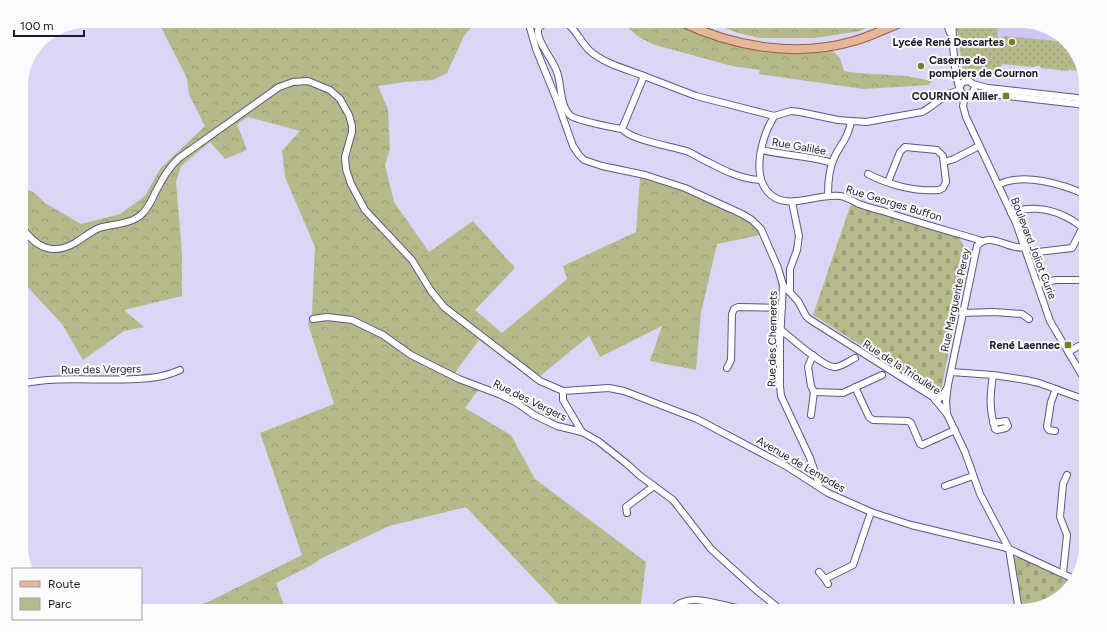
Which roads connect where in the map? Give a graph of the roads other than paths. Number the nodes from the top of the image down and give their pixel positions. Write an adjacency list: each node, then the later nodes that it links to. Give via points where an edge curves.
1 (530, 28): 39 (street, Rue des Chemerets, via 571,140 579,155 584,160 602,166 645,175 685,188 747,217 757,225 764,236)
2 (538, 28): 18 (street, via 542,45 558,73 567,111 574,118)
3 (573, 28): 9 (street, via 581,41 598,57)
4 (696, 28): 5 (main road, via 725,39 784,49 815,48 852,42)
5 (888, 28)
6 (948, 28): 8 (street)
7 (952, 28): 8 (street)
8 (952, 41): 11 (street, via 956,76)
9 (644, 76): 16 (street, via 696,96); 18 (street)
10 (973, 84): 11 (street, via 970,82); 12 (street); 14 (street)
11 (961, 86): 13 (street); 17 (street, via 922,112 866,122)
12 (973, 92): 13 (street); 15 (street)
13 (965, 95): 19 (street, Boulevard Joliot Curie, via 964,112)
14 (1079, 98)
15 (1079, 103)
16 (774, 116): 17 (street, via 791,111); 20 (street)
17 (851, 121): 22 (street, via 848,134)
18 (622, 129): 24 (street, via 637,138 690,152 734,175)
19 (979, 146): 21 (street); 26 (street, Boulevard Joliot Curie)
20 (762, 150): 22 (street, Rue Galilée); 24 (street)
21 (944, 162): 25 (street, via 946,182 940,190 910,188); 25 (street, via 943,156 937,150 905,147 900,152)
22 (832, 163): 28 (street)
23 (868, 174): 25 (street)
24 (760, 180): 29 (street, Rue Georges Buffon, via 774,197)
25 (888, 182)
26 (998, 185): 27 (street, via 1011,181 1033,180 1066,186); 30 (street, Boulevard Joliot Curie)
27 (1079, 192)
28 (828, 195): 29 (street, Rue Georges Buffon); 34 (street, Rue Georges Buffon, via 846,198)
29 (792, 202): 41 (street, via 799,236 790,269)
30 (1011, 213): 31 (street, via 1028,209 1043,210 1065,216); 35 (street, Boulevard Joliot Curie)
31 (1079, 225)
32 (28, 236): 65 (street, via 38,245 54,249 70,246 100,228 136,219 148,206 164,175 179,158 279,87 293,82 313,83 335,94 349,115 352,132 346,150 345,164 356,196 371,218 412,260 444,308 540,381)
33 (1079, 236): 36 (street, via 1072,248)
34 (982, 241): 35 (street, Rue Marguerite Perey, via 995,240 1019,248); 45 (street, Rue Marguerite Perey, via 975,250)
35 (1025, 247): 38 (street, Boulevard Joliot Curie)
36 (1038, 252)
37 (1079, 280): 38 (street, via 1056,280)
38 (1038, 284): 52 (street, Boulevard Joliot Curie, via 1050,321)
39 (783, 285): 40 (street, Rue des Chemerets); 41 (street, Rue de la Trioulère)
40 (782, 292): 41 (street); 42 (street, Rue des Chemerets)
41 (790, 292): 43 (street, Rue de la Trioulère)
42 (782, 301): 43 (street, via 789,298); 44 (street, Rue des Chemerets)
43 (798, 301): 68 (street, Rue de la Trioulère, via 809,319)
44 (782, 308): 48 (street, Rue des Chemerets); 55 (street, via 734,309 731,360)
45 (962, 313): 47 (street, via 1022,314); 58 (street, Rue Marguerite Perey)
46 (314, 319): 75 (street, Rue des Vergers, via 327,317 352,320 383,335 411,355 459,379 501,395 557,426)
47 (1029, 319)
48 (780, 330): 49 (street, Rue des Chemerets); 50 (street)
49 (780, 341): 50 (street); 79 (street, Rue des Chemerets, via 781,396 818,478)
50 (795, 341): 53 (street)
51 (1079, 346): 52 (street)
52 (1068, 352): 57 (street, Boulevard Joliot Curie)
53 (813, 355): 54 (street, via 836,367); 66 (street, via 808,367)
54 (855, 358)
55 (727, 368)
56 (180, 370): 61 (street, Rue des Vergers, via 158,377 59,379)
57 (1079, 370)
58 (951, 372): 60 (street); 62 (street, Rue Marguerite Perey)
59 (882, 375): 63 (street)
60 (993, 375): 64 (street, via 1026,380); 73 (street, via 990,400)
61 (28, 382)
62 (948, 385): 68 (street, Rue Marguerite Perey, via 942,397); 69 (street, Rue Marguerite Perey)
63 (855, 387): 66 (street, via 843,393); 74 (street, via 869,418 908,421 922,445)
64 (1056, 389): 67 (street); 76 (street, via 1047,427)
65 (562, 391): 75 (street, via 564,400); 79 (street, Avenue de Lempdes, via 609,388 624,391 697,419 762,452)
66 (814, 392): 72 (street)
67 (1079, 397)
68 (935, 400): 70 (street, Rue de la Trioulère)
69 (946, 401): 70 (street); 71 (street, Rue Marguerite Perey)
70 (941, 406): 71 (street, Rue de la Trioulère)
71 (947, 414): 74 (street, Rue de la Trioulère)
72 (811, 415)
73 (993, 423)
74 (955, 430): 77 (street, Rue de la Trioulère)
75 (582, 432): 80 (street, Rue des Vergers, via 598,441)
76 (1055, 432)
77 (973, 476): 81 (street); 84 (street, Rue de la Trioulère, via 985,505)
78 (1067, 476): 88 (street, via 1063,484 1060,517 1067,535)
79 (816, 485): 83 (street, Avenue de Lempdes, via 842,500)
80 (654, 486): 82 (street, via 626,507); 92 (street, Rue des Vergers, via 673,500 711,549)
81 (945, 486)
82 (627, 512)
83 (871, 512): 85 (street, Avenue de Lempdes, via 911,525); 87 (street, via 853,564 826,581)
84 (1002, 534): 85 (street); 86 (street, Rue de la Trioulère)
85 (999, 546): 86 (street, Avenue de Lempdes)
86 (1009, 549): 88 (street, Avenue de Lempdes); 93 (street, Rue de la Trioulère)
87 (819, 572)
88 (1063, 573): 89 (street, Avenue de Lempdes)
89 (1070, 577)
90 (679, 604): 91 (street, via 699,600)
91 (716, 604)
92 (774, 604)
93 (1018, 604)

